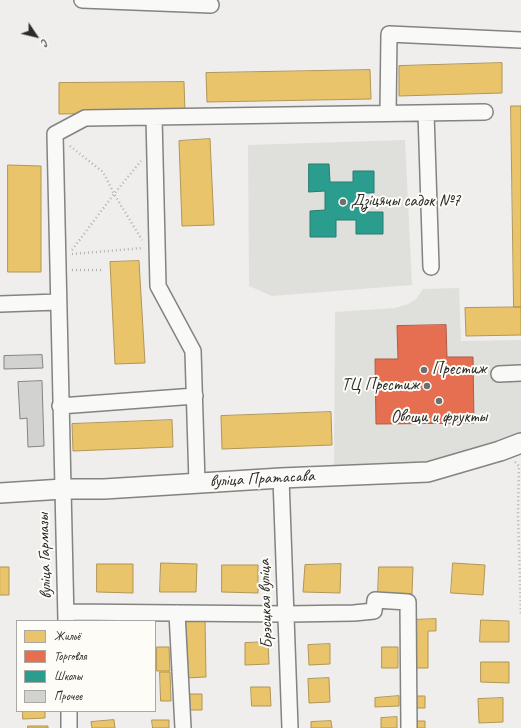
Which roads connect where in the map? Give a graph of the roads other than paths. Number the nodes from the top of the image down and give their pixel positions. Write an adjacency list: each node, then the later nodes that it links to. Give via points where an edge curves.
1 (82, 0): 2 (street)
2 (211, 4)
3 (521, 40): 5 (street, via 389,34)
4 (485, 112): 6 (street)
5 (388, 113): 6 (street); 7 (street)
6 (426, 113): 8 (street)
7 (154, 117): 9 (street, вуліца Гармазы, via 85,118 55,134); 13 (street, via 152,247 158,286 193,351)
8 (431, 267)
9 (58, 302): 10 (street); 14 (street, вуліца Гармазы)
10 (0, 304)
11 (521, 373): 12 (street)
12 (499, 374)
13 (195, 396): 14 (street); 17 (street)
14 (60, 406): 18 (street, вуліца Гармазы)
15 (517, 451): 16 (main road, вуліца Пратасава, via 500,451 428,472)
16 (281, 478): 17 (main road, вуліца Пратасава); 21 (street, Брэсцкая вуліца)
17 (197, 483): 18 (main road, вуліца Пратасава, via 104,490)
18 (63, 489): 19 (main road, вуліца Пратасава); 22 (street, вуліца Гармазы)
19 (0, 493)
20 (177, 613): 21 (street); 22 (street); 25 (street)
21 (286, 614): 26 (street, Брэсцкая вуліца); 27 (street, via 354,613 374,611 375,600 408,602)
22 (66, 617)
23 (69, 712): 24 (street)
24 (69, 728)
25 (182, 728)
26 (290, 728)
27 (409, 728)

